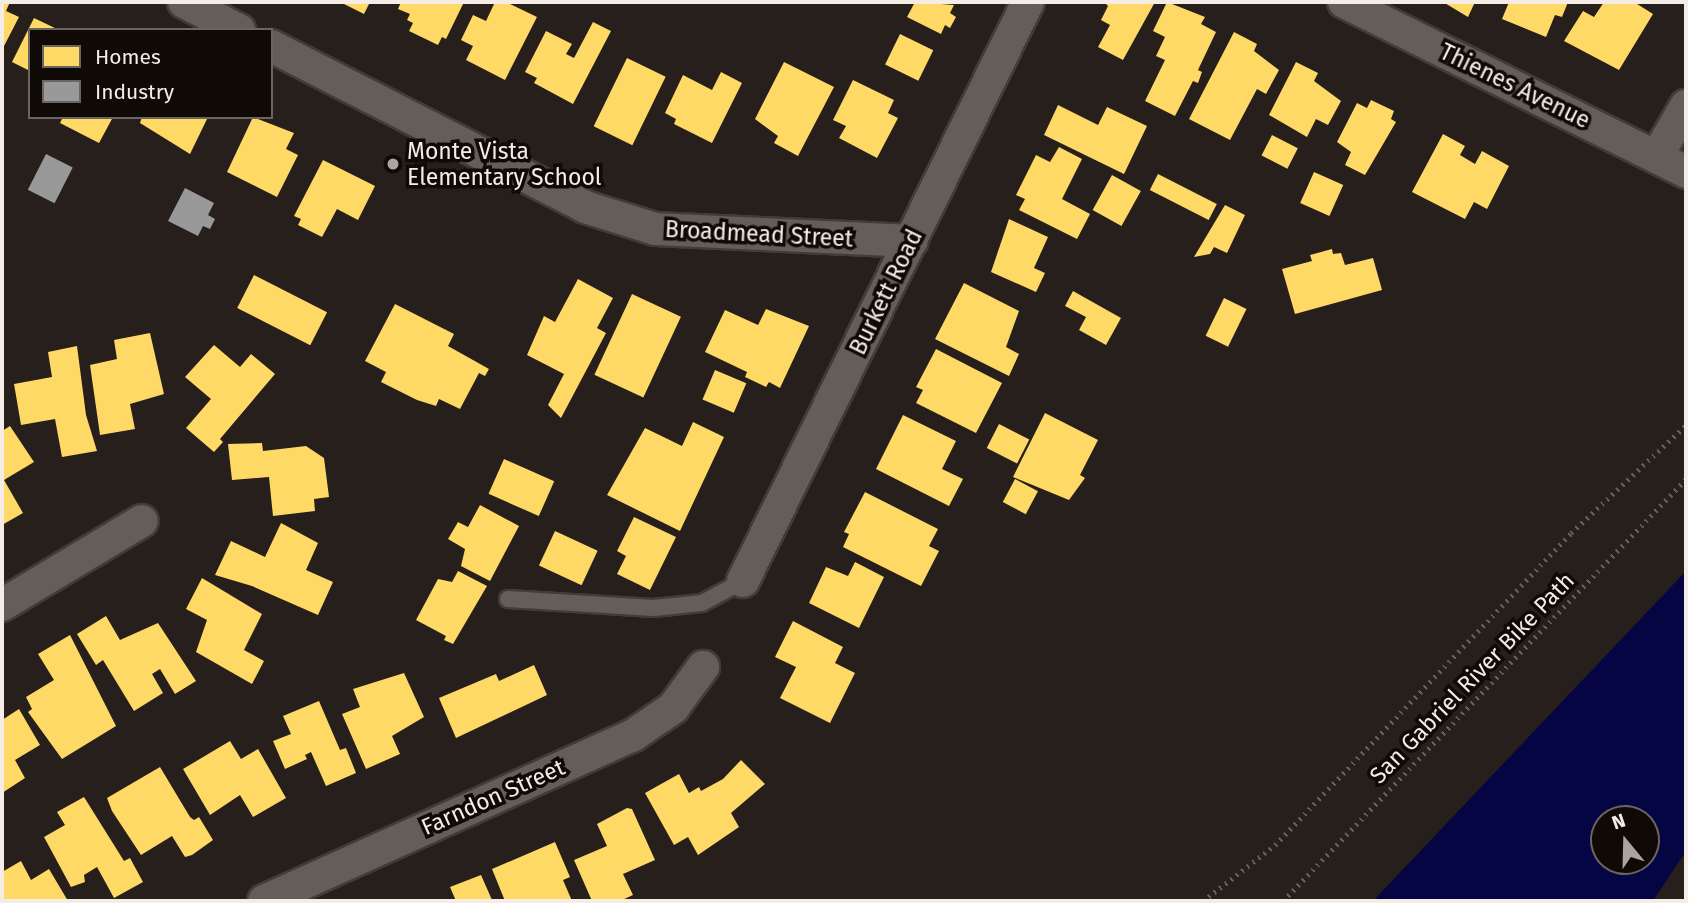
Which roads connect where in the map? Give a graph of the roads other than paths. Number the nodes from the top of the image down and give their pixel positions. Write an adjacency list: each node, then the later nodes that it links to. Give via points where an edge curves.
1 (184, 2): 4 (street)
2 (1028, 2): 9 (street, Burkett Road)
3 (1344, 2): 7 (street, Thienes Avenue)
4 (235, 28)
5 (273, 47): 9 (street, Broadmead Street, via 585,207 655,229)
6 (1686, 106): 7 (street)
7 (1657, 156): 8 (street, Thienes Avenue)
8 (1686, 172)
9 (912, 241): 11 (street, Burkett Road)
10 (142, 521): 13 (street)
11 (743, 581): 12 (lane, via 691,605 654,608)
12 (508, 599)
13 (2, 605)
14 (703, 667): 15 (street, Farndon Street, via 673,708 632,736)
15 (264, 901)

